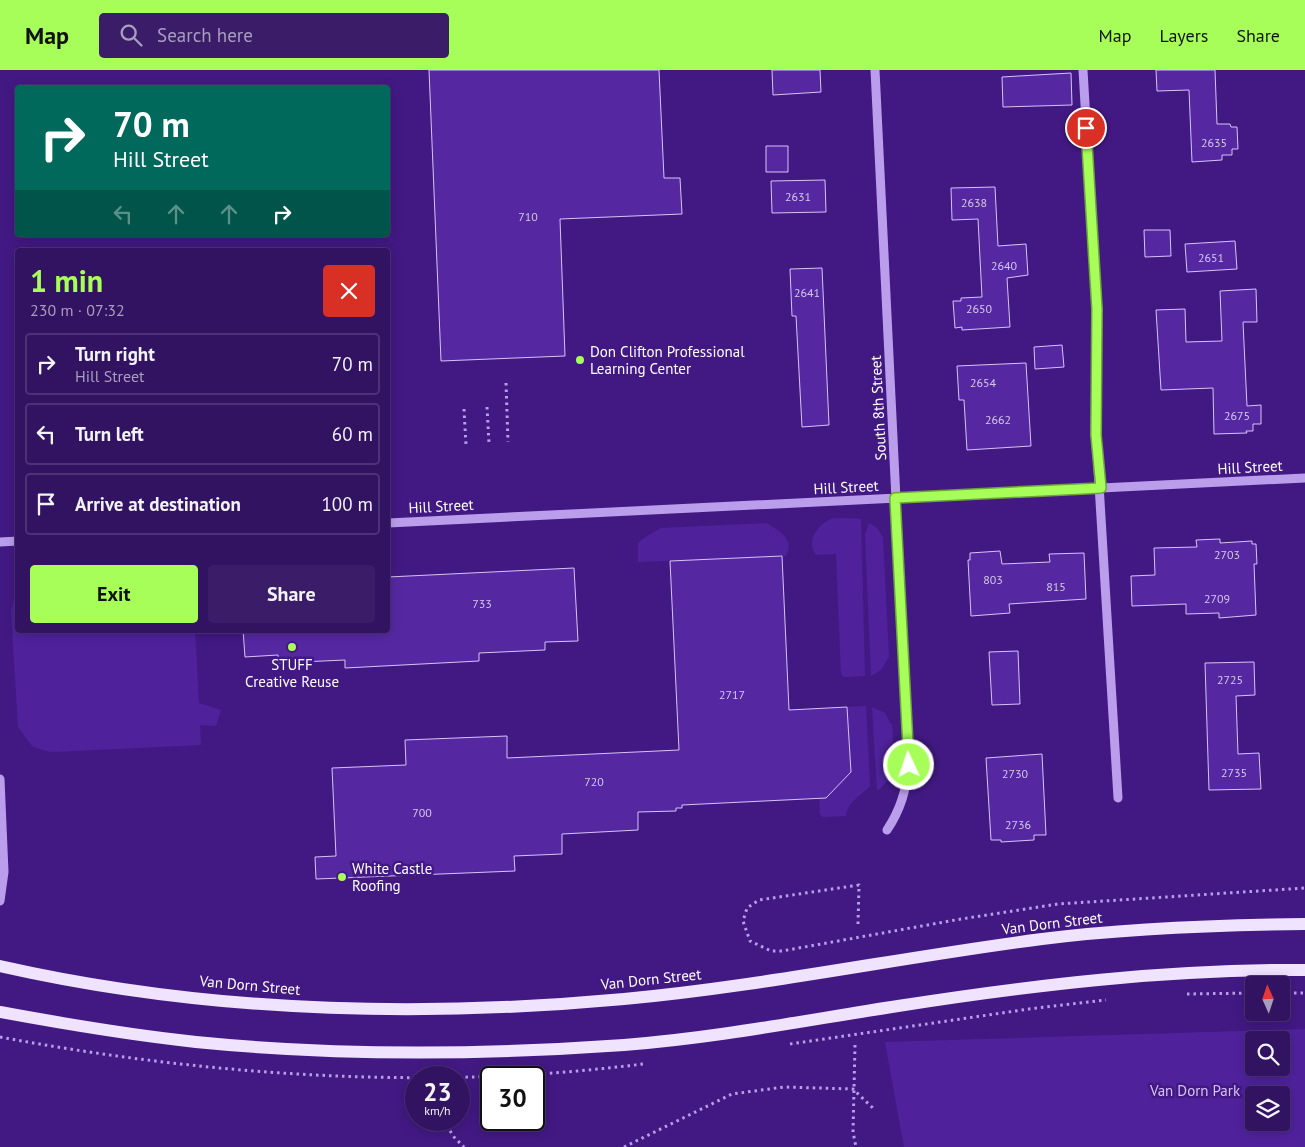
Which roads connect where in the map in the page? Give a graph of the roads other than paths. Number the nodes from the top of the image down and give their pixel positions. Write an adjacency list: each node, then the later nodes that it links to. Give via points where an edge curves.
1 (875, 70): 5 (street, South 8th Street)
2 (1083, 70): 4 (street, via 1097,309 1096,435)
3 (1305, 478): 4 (street, Hill Street)
4 (1101, 488): 5 (street, Hill Street); 10 (street)
5 (895, 498): 6 (street, Hill Street); 11 (street, South 8th Street, via 909,765 904,799)
6 (390, 523)
7 (15, 541): 8 (street)
8 (0, 542)
9 (0, 779): 12 (street, via 4,872)
10 (1118, 798)
11 (888, 830)
12 (0, 901)
13 (1305, 924): 14 (main road, Van Dorn Street, via 1190,927 1042,939 677,993 469,1009 261,1003 114,987)
14 (0, 966)
15 (1305, 970): 16 (main road, via 1187,972 1084,980 769,1028 626,1045 490,1052 353,1052 205,1042 85,1027)
16 (0, 1012)

